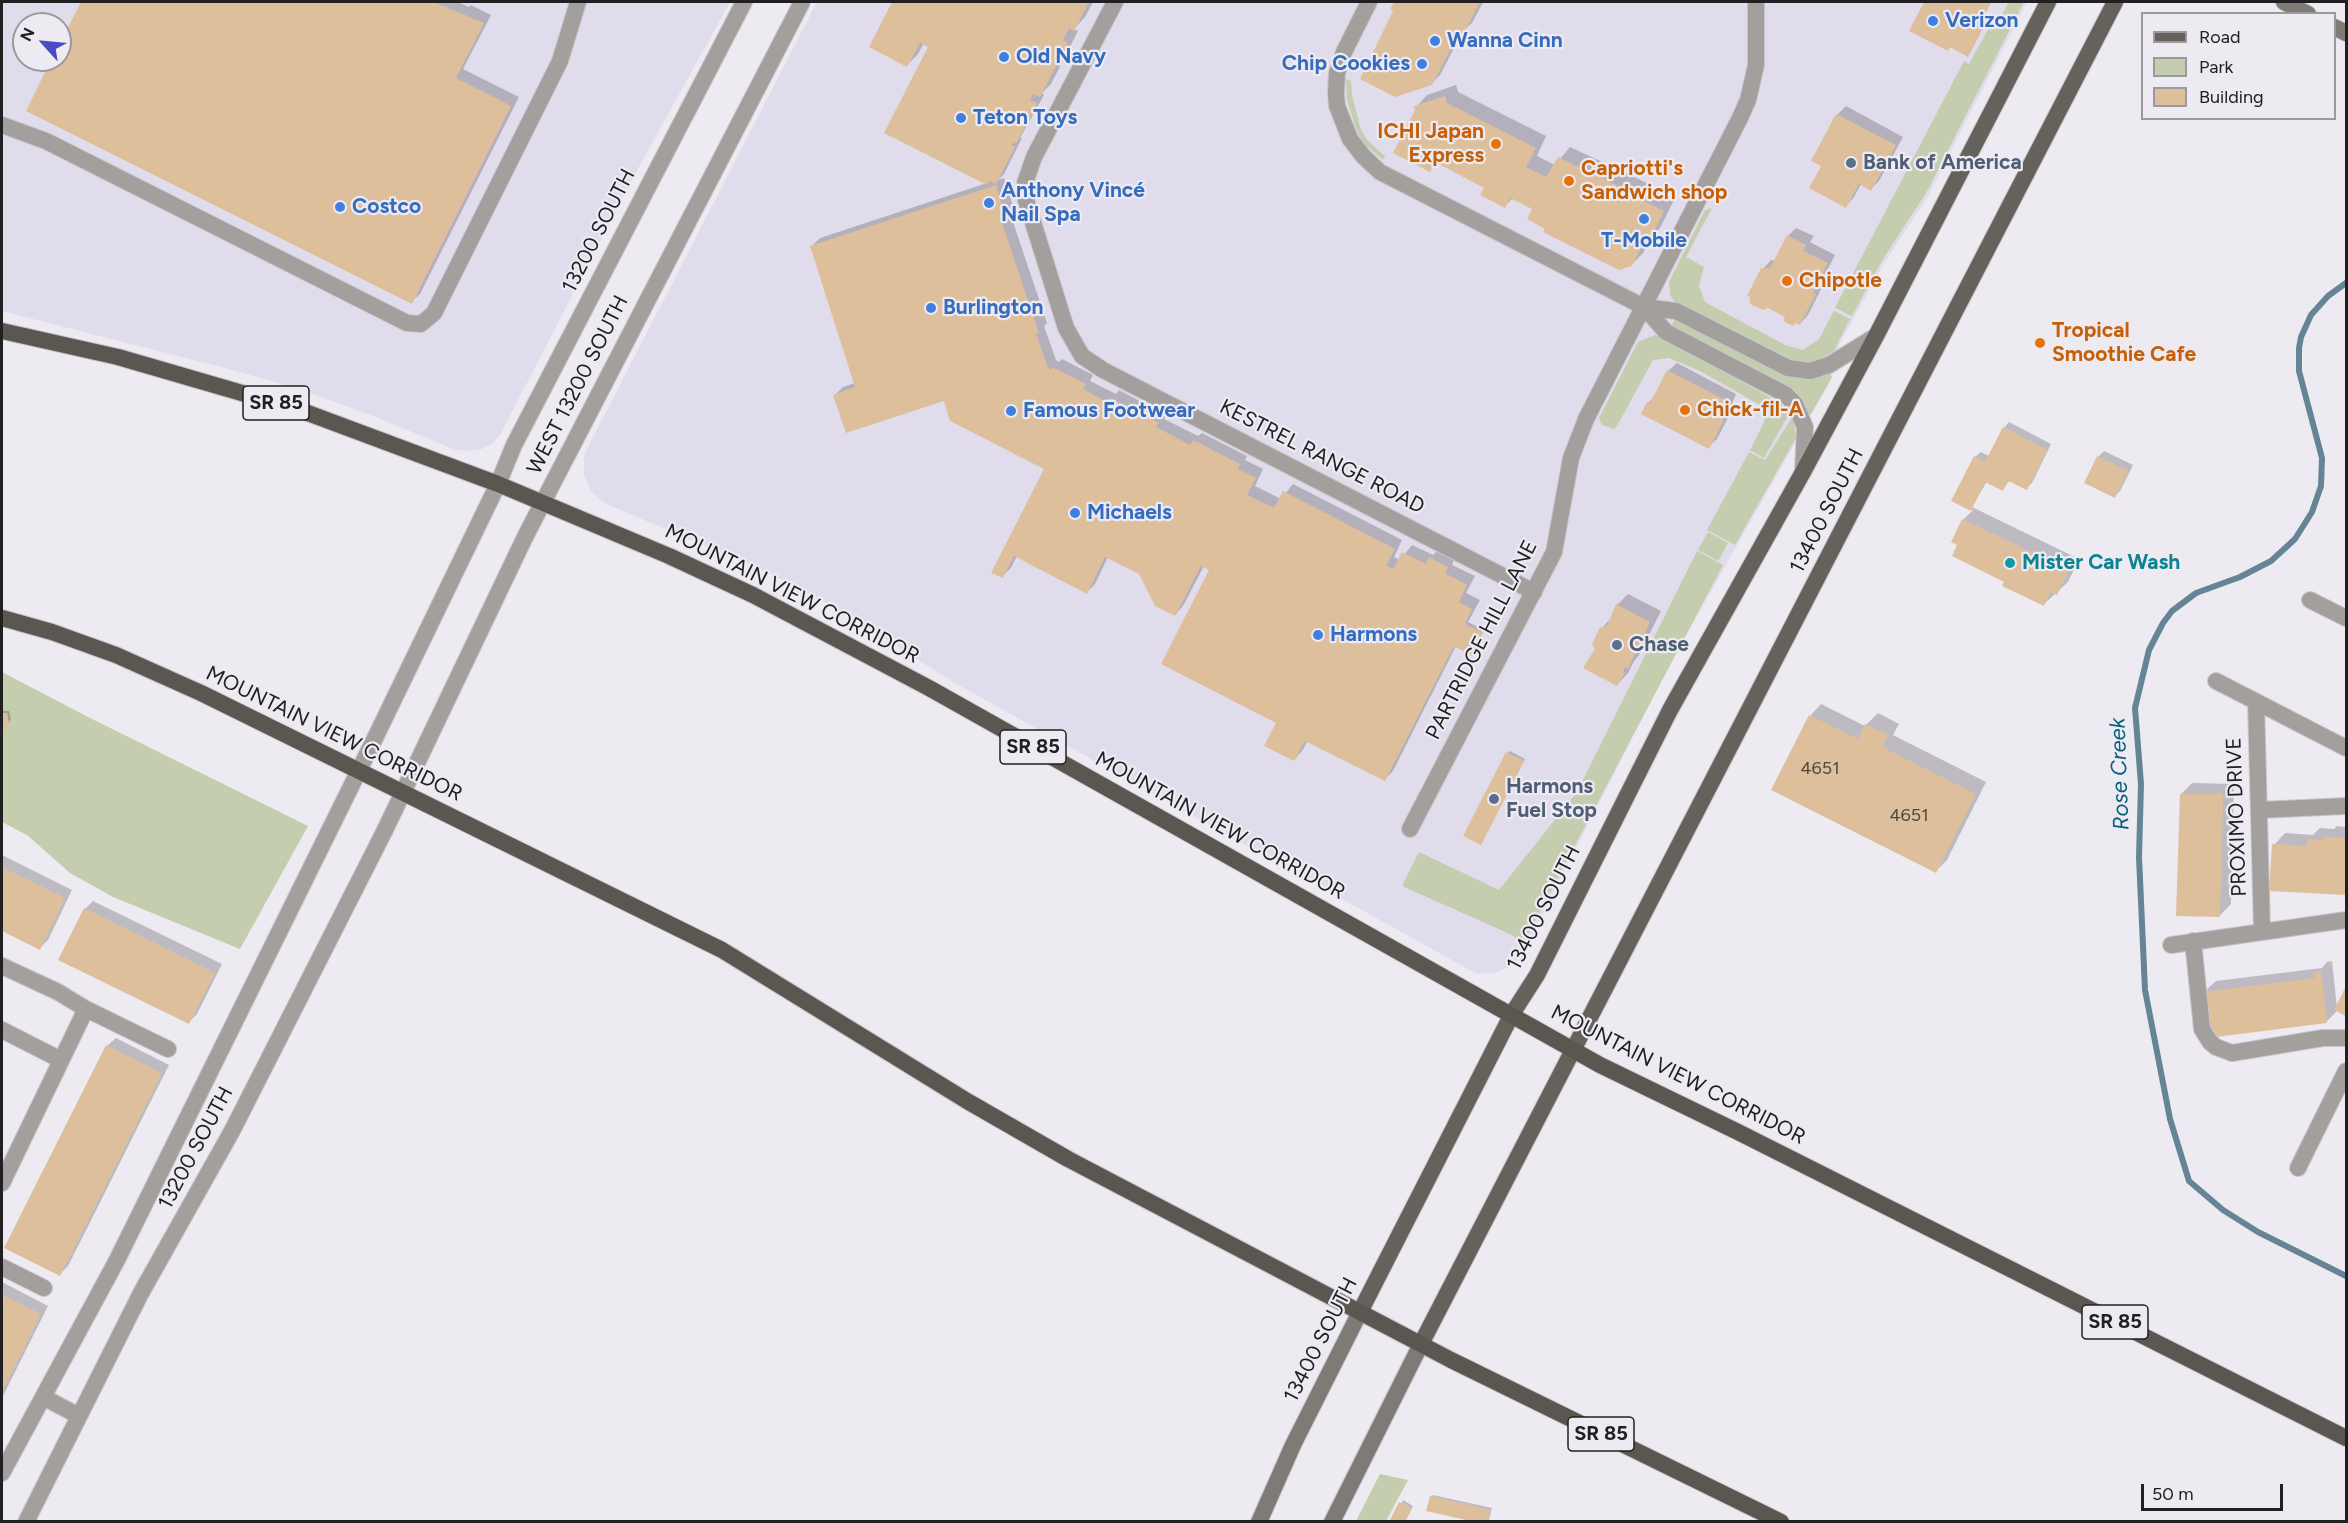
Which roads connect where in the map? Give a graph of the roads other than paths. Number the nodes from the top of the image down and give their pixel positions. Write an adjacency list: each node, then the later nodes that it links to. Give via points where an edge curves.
1 (578, 2): 11 (street, via 560,62 434,313 421,324 407,323 46,141)
2 (744, 2): 16 (street, 13200 SOUTH, via 520,434)
3 (802, 2): 17 (street, WEST 13200 SOUTH)
4 (1115, 2): 18 (street, KESTREL RANGE ROAD, via 1034,157 1025,183 1026,200 1065,325 1082,356)
5 (1369, 2): 12 (street, via 1344,52 1336,93 1344,127 1372,167)
6 (1756, 2): 12 (street, PARTRIDGE HILL LANE, via 1756,65 1748,100)
7 (2048, 2): 14 (main road, 13400 SOUTH)
8 (2115, 2): 40 (main road, 13400 SOUTH)
9 (2284, 2): 10 (main road)
10 (2304, 12)
11 (2, 125)
12 (1644, 307): 14 (street, via 1676,311 1797,371 1828,365); 15 (street, via 1666,332 1785,394 1795,404 1805,427); 18 (street, PARTRIDGE HILL LANE, via 1575,447 1557,541)
13 (2, 331): 16 (highway, MOUNTAIN VIEW CORRIDOR / SR 85, via 234,389)
14 (1876, 336): 15 (main road, 13400 SOUTH)
15 (1803, 472): 36 (main road, 13400 SOUTH, via 1670,710 1537,975)
16 (498, 484): 17 (highway, MOUNTAIN VIEW CORRIDOR / SR 85); 25 (street, WEST 13200 SOUTH)
17 (542, 503): 26 (street, WEST 13200 SOUTH); 36 (highway, MOUNTAIN VIEW CORRIDOR / SR 85, via 753,595 929,688)
18 (1534, 592): 29 (street, PARTRIDGE HILL LANE)
19 (2310, 600): 21 (street)
20 (2, 618): 25 (highway, MOUNTAIN VIEW CORRIDOR / SR 85, via 116,655)
21 (2346, 618)
22 (2216, 681): 23 (street)
23 (2256, 702): 24 (street); 28 (street, PROXIMO DRIVE)
24 (2346, 748)
25 (358, 771): 26 (highway, MOUNTAIN VIEW CORRIDOR / SR 85); 49 (street, 13200 SOUTH, via 117,1260)
26 (402, 793): 47 (highway, MOUNTAIN VIEW CORRIDOR / SR 85, via 722,950 1068,1159); 50 (street, 13200 SOUTH, via 232,1131 141,1293)
27 (2346, 806): 28 (street)
28 (2260, 810): 31 (street, PROXIMO DRIVE)
29 (1410, 829)
30 (2346, 920): 31 (street)
31 (2262, 931): 32 (street)
32 (2193, 941): 33 (street); 38 (street, via 2202,1029 2216,1047 2232,1053 2323,1038)
33 (2171, 945)
34 (2, 966): 35 (street)
35 (86, 1009): 39 (street); 41 (street)
36 (1512, 1014): 40 (highway, MOUNTAIN VIEW CORRIDOR / SR 85); 47 (main road, 13400 SOUTH)
37 (2, 1030): 41 (street)
38 (2346, 1038)
39 (168, 1049)
40 (1574, 1049): 48 (main road, 13400 SOUTH); 51 (highway, MOUNTAIN VIEW CORRIDOR / SR 85)
41 (62, 1060): 44 (street)
42 (2346, 1071): 43 (street)
43 (2298, 1168)
44 (2, 1183)
45 (2, 1267): 46 (street)
46 (44, 1288)
47 (1360, 1312): 48 (highway, MOUNTAIN VIEW CORRIDOR / SR 85); 54 (main road, 13400 SOUTH)
48 (1421, 1344): 55 (main road, 13400 SOUTH); 56 (highway, MOUNTAIN VIEW CORRIDOR / SR 85)
49 (43, 1397): 50 (street); 52 (street, 13200 SOUTH)
50 (79, 1416): 53 (street, 13200 SOUTH)
51 (2346, 1438)
52 (2, 1473)
53 (26, 1521)
54 (1259, 1521)
55 (1332, 1521)
56 (1781, 1521)

